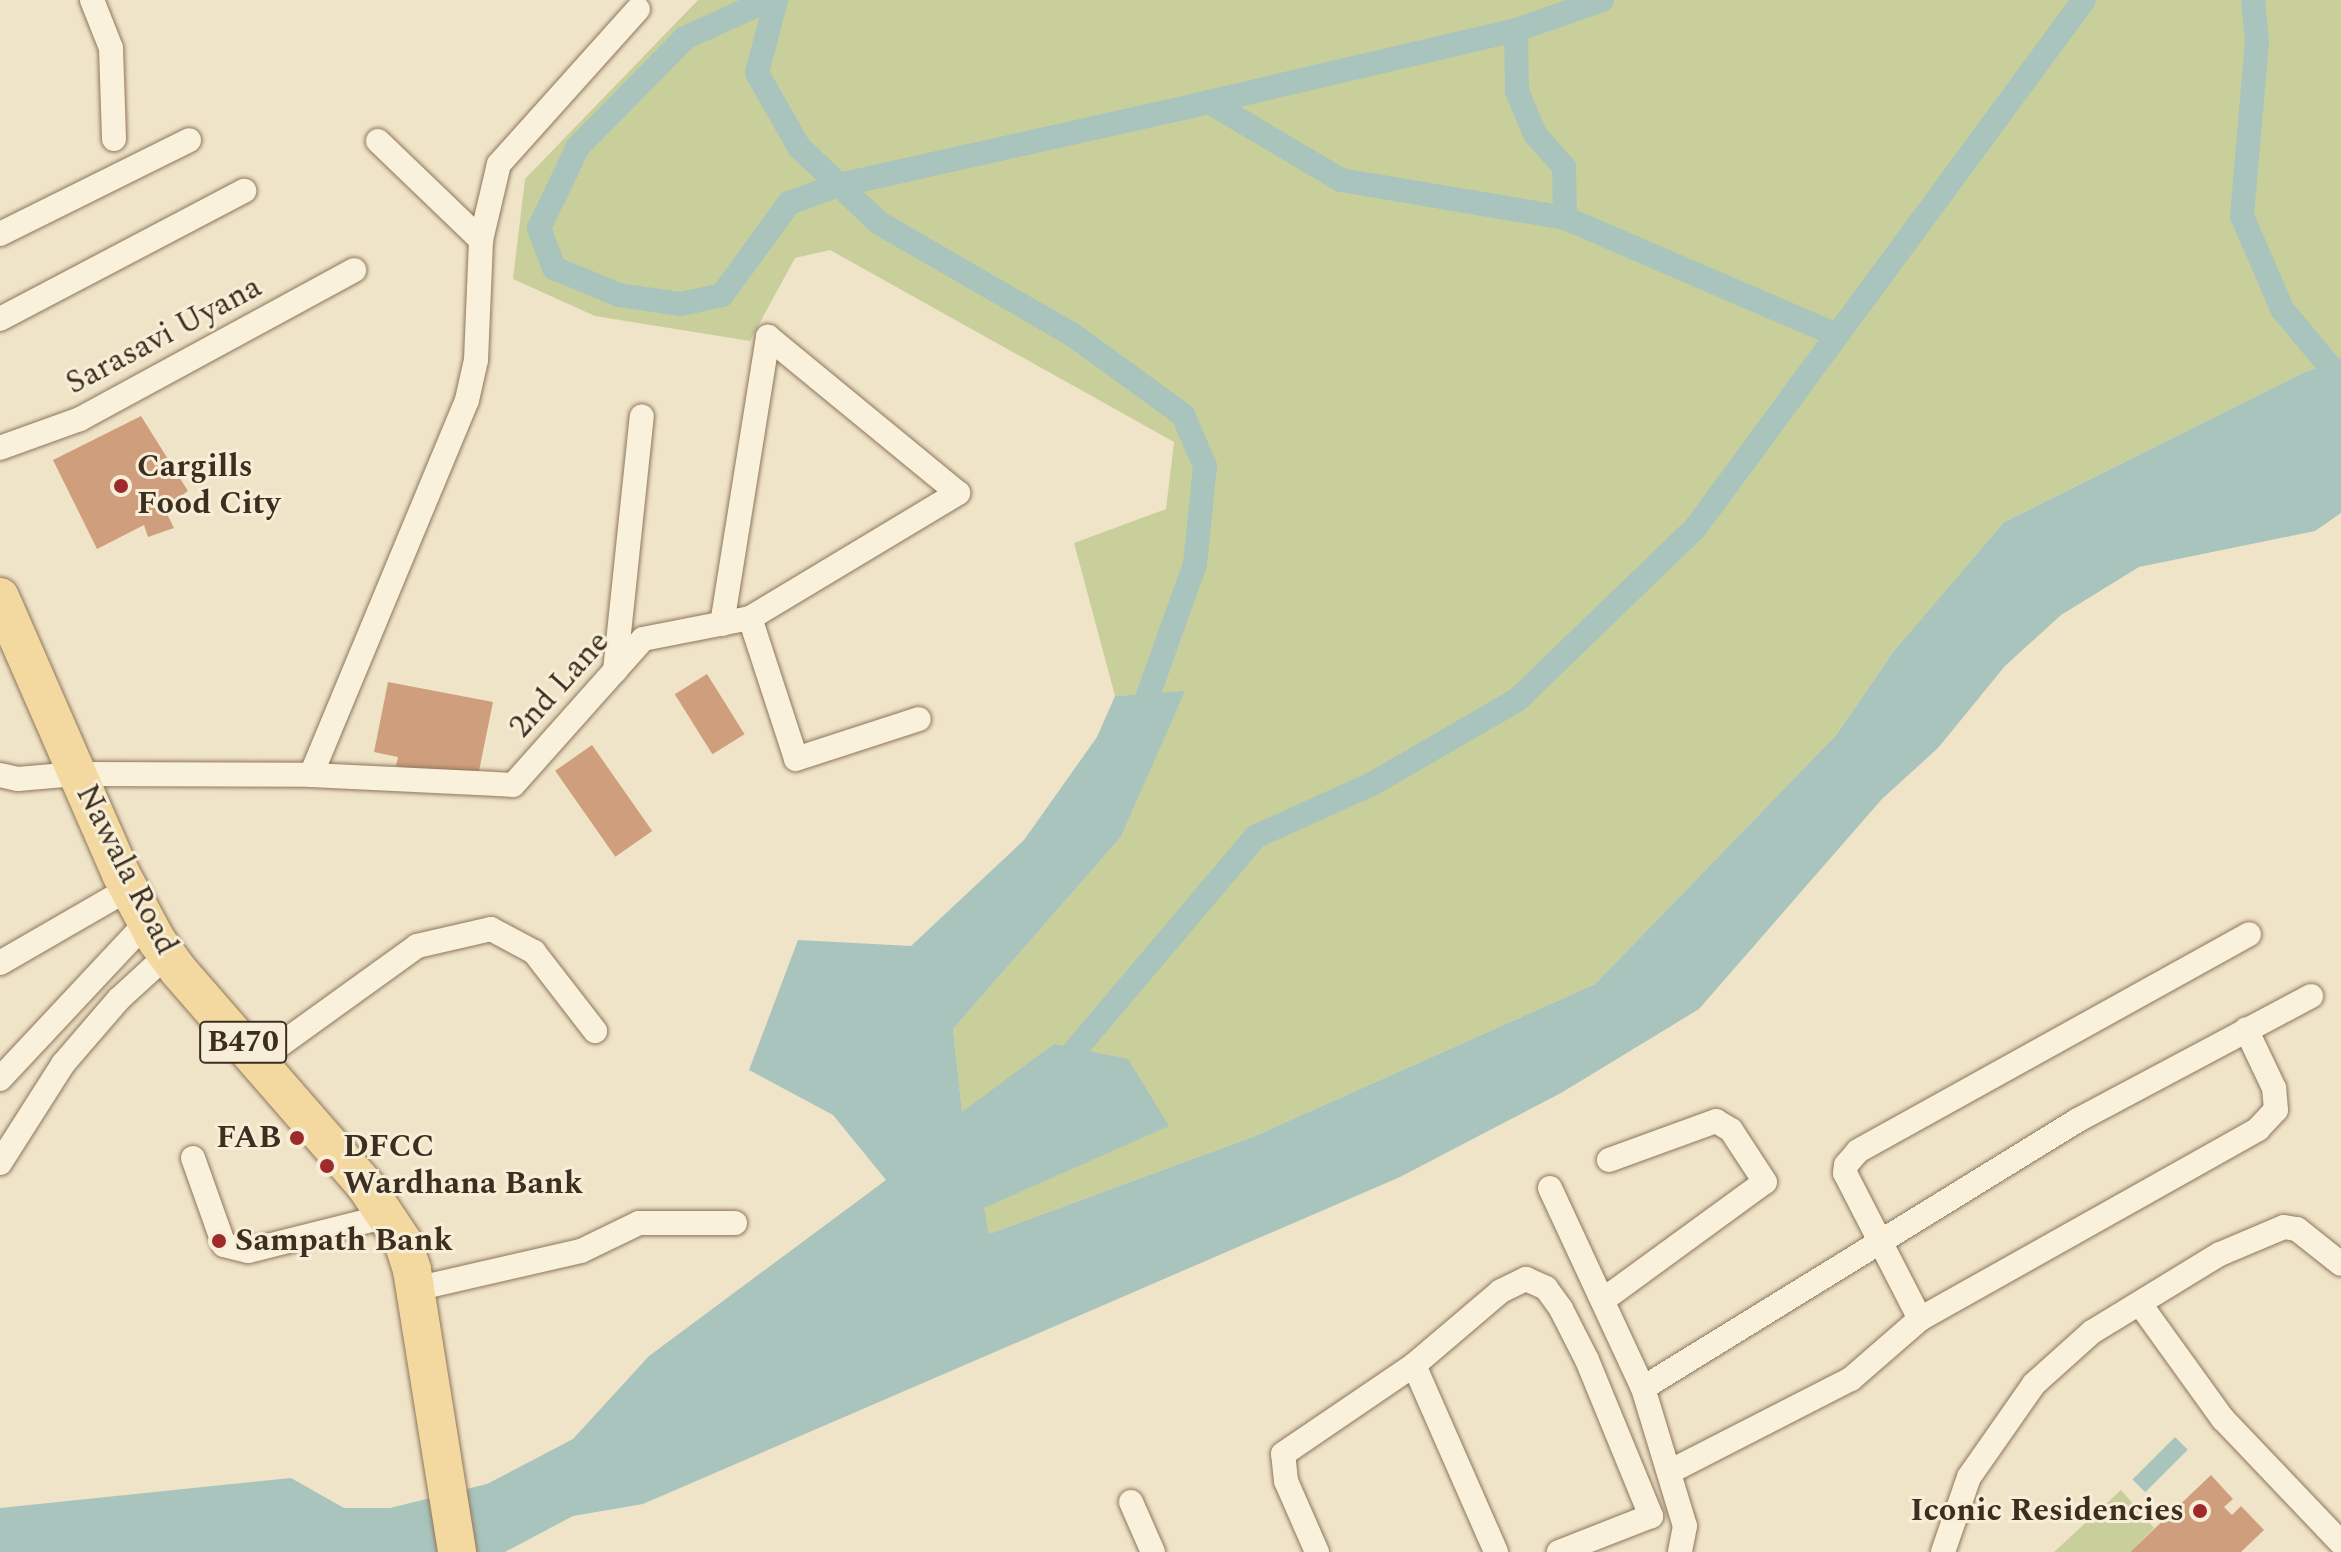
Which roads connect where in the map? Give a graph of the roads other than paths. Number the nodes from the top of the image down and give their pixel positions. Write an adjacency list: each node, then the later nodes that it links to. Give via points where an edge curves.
1 (92, 0): 3 (street, via 111,48)
2 (638, 9): 8 (street, via 499,164)
3 (114, 139)
4 (189, 140): 7 (street)
5 (378, 141): 8 (street)
6 (244, 191): 10 (street)
7 (0, 234)
8 (481, 240): 20 (street, via 476,360 467,400)
9 (354, 270): 12 (street, Sarasavi Uyana, via 80,419)
10 (0, 319)
11 (642, 416): 16 (street)
12 (0, 448)
13 (0, 597): 18 (main road, Nawala Road / B470)
14 (750, 618): 15 (street, 2nd Lane); 15 (street, 2nd Lane, via 958,493 768,337); 17 (street, via 796,759)
15 (722, 624): 16 (street, 2nd Lane, via 643,639)
16 (615, 671): 20 (street, 2nd Lane, via 513,785)
17 (919, 719)
18 (76, 774): 19 (street, 2nd Lane, via 18,779); 20 (street, 2nd Lane); 21 (main road, Nawala Road / B470)
19 (0, 775)
20 (311, 775)
21 (128, 889): 22 (main road, Nawala Road / B470); 25 (street)
22 (146, 923): 24 (main road, Nawala Road / B470); 30 (street)
23 (2249, 934): 37 (street, via 1858,1151 1845,1173)
24 (167, 955): 29 (main road, Nawala Road / B470); 33 (street, via 119,999 63,1064)
25 (0, 963)
26 (2311, 996): 27 (street)
27 (2246, 1029): 37 (street, via 2078,1120); 42 (street, via 2274,1088 2276,1110 2258,1129)
28 (595, 1031): 29 (street, via 534,952 491,929 417,946)
29 (259, 1060): 35 (main road, Nawala Road / B470)
30 (0, 1079)
31 (193, 1158): 35 (street, via 224,1245 248,1251)
32 (1609, 1160): 40 (street, via 1716,1121 1731,1130 1765,1182)
33 (0, 1163)
34 (1550, 1188): 40 (street)
35 (387, 1216): 39 (main road, Nawala Road / B470, via 403,1242)
36 (735, 1223): 39 (street, via 639,1223 581,1251)
37 (1882, 1243): 42 (street); 44 (street)
38 (2341, 1264): 41 (street, via 2305,1234 2284,1227 2220,1254)
39 (415, 1289): 48 (main road, Nawala Road / B470)
40 (1603, 1300): 44 (street)
41 (2140, 1304): 47 (street, via 2223,1419); 54 (street, via 2092,1332 2034,1384 1969,1477)
42 (1920, 1319): 45 (street, via 1851,1379)
43 (1414, 1365): 50 (street, via 1283,1454 1286,1481); 51 (street); 52 (street, via 1501,1291 1526,1279 1546,1288 1587,1360 1651,1516)
44 (1643, 1388): 45 (street)
45 (1669, 1472): 53 (street, via 1685,1526)
46 (1131, 1502): 49 (street)
47 (2341, 1543)
48 (457, 1552)
49 (1153, 1552)
50 (1317, 1552)
51 (1496, 1552)
52 (1559, 1552)
53 (1680, 1552)
54 (1943, 1552)

